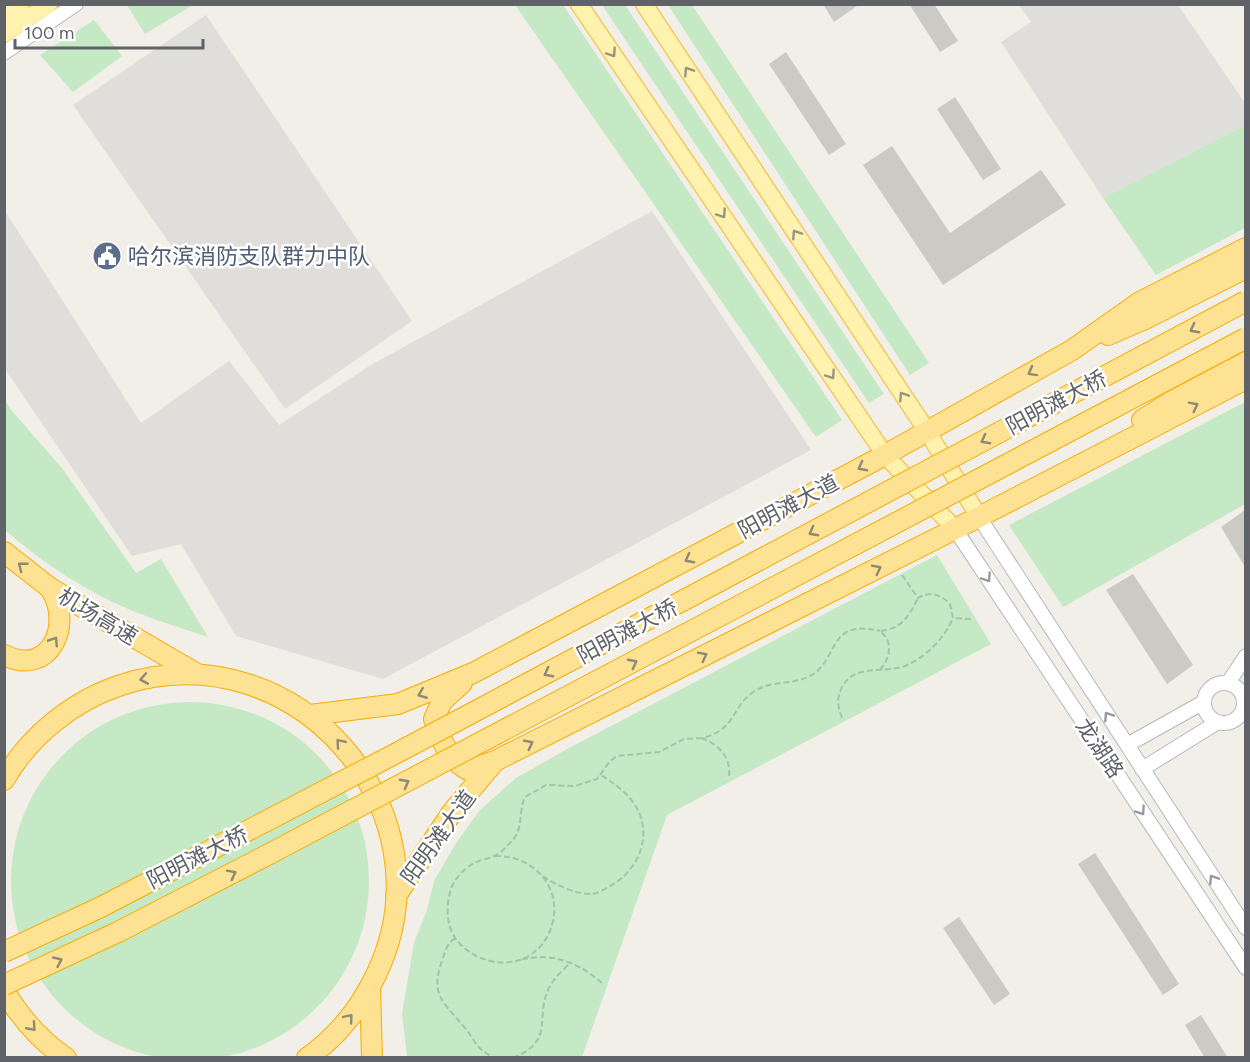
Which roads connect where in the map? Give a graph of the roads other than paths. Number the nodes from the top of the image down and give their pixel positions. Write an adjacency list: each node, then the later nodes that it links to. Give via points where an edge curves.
1 (21, 4): 6 (main road)
2 (49, 4): 7 (main road)
3 (76, 4): 8 (street)
4 (579, 4): 17 (main road, one-way to 17)
5 (644, 4): 16 (main road, one-way to 5)
6 (4, 15)
7 (4, 34)
8 (4, 53)
9 (1245, 248): 13 (highway, 阳明滩大道, via 1140,303)
10 (1245, 268): 13 (highway)
11 (1245, 301): 37 (highway, 阳明滩大桥, one-way to 37, bridge, via 393,755 101,907)
12 (1245, 338): 39 (highway, 阳明滩大桥, one-way to 12, bridge, via 263,858)
13 (1072, 351): 16 (highway, 阳明滩大道, one-way to 16)
14 (1245, 362): 18 (highway, via 1173,401)
15 (1245, 379): 18 (highway, 阳明滩大道, one-way to 15)
16 (927, 431): 17 (highway, 阳明滩大道); 19 (main road)
17 (885, 454): 20 (main road); 25 (highway, 阳明滩大道, one-way to 25)
18 (1052, 479): 19 (highway, 阳明滩大道)
19 (979, 517): 20 (highway, 阳明滩大道); 31 (street, 龙湖路, one-way to 19)
20 (955, 529): 32 (highway, 阳明滩大道, one-way to 20); 38 (street, 龙湖路, one-way to 38)
21 (4, 552): 22 (highway, 机场高速, one-way to 21)
22 (50, 588): 23 (highway, one-way to 22, via 32,660 53,645 61,619); 26 (highway, 机场高速)
23 (4, 656)
24 (1245, 656): 27 (street)
25 (473, 673): 29 (highway, 阳明滩大道, one-way to 29, via 398,704); 32 (highway, via 442,701 434,719 440,740 457,764 468,770)
26 (196, 674): 29 (highway, via 256,686); 34 (highway, one-way to 34, via 165,675 105,690 52,723 30,744)
27 (1228, 683): 28 (street, via 1210,688); 30 (street, via 1242,694 1244,706 1234,720)
28 (1204, 702): 30 (street, via 1208,716); 31 (street)
29 (310, 715): 35 (highway, one-way to 29, via 395,862 376,795 351,756)
30 (1218, 722): 33 (street)
31 (1127, 745): 33 (street, 龙湖路)
32 (495, 761): 35 (highway, 阳明滩大道, via 453,811)
33 (1142, 769): 36 (street, 龙湖路, one-way to 33)
34 (4, 780)
35 (396, 897): 40 (highway, via 388,943)
36 (1245, 928)
37 (4, 952)
38 (1245, 968)
39 (4, 987): 41 (highway, one-way to 41, via 34,1030)
40 (370, 987): 42 (highway, one-way to 40, via 337,1032); 43 (highway)
41 (66, 1058)
42 (307, 1058)
43 (372, 1058)

